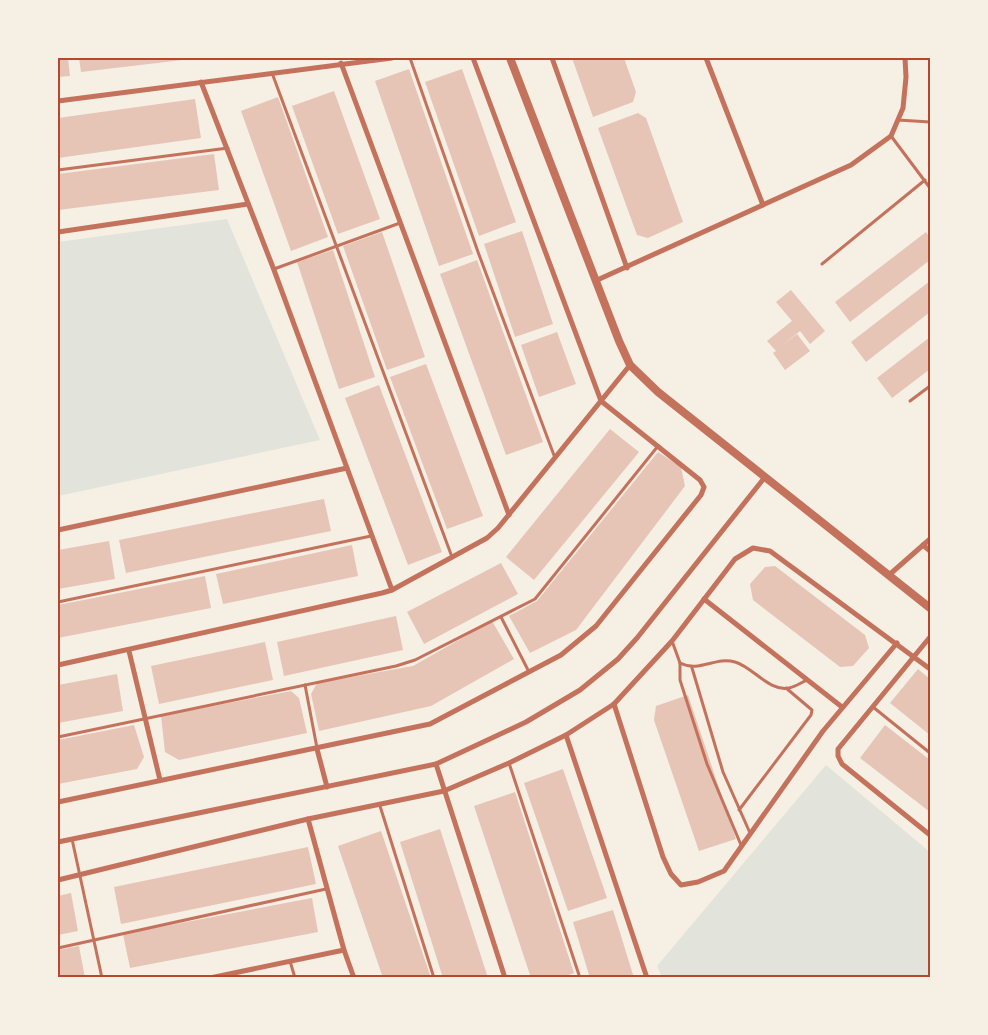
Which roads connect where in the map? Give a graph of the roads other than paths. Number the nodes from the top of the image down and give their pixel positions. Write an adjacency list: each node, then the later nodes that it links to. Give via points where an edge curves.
1 (392, 58): 8 (street)
2 (410, 58): 33 (lane)
3 (474, 58): 30 (street)
4 (510, 58): 27 (street)
5 (552, 58): 25 (street)
6 (706, 58): 20 (street)
7 (905, 58): 12 (street, via 903,108)
8 (341, 63): 9 (street); 21 (street)
9 (272, 73): 10 (street); 23 (lane)
10 (201, 82): 11 (street); 15 (street)
11 (58, 101)
12 (898, 120): 13 (lane); 14 (street)
13 (930, 122)
14 (891, 136): 17 (lane); 20 (street, via 851,165)
15 (228, 148): 16 (lane); 19 (street)
16 (58, 170)
17 (925, 180): 18 (lane); 24 (lane)
18 (930, 188)
19 (248, 204): 22 (street); 26 (street)
20 (764, 205): 25 (street)
21 (400, 223): 23 (lane); 36 (street)
22 (58, 232)
23 (336, 246): 26 (lane); 42 (lane)
24 (822, 264)
25 (627, 268): 27 (street)
26 (274, 270): 34 (street)
27 (595, 281): 28 (street)
28 (630, 364): 30 (street); 35 (street, via 658,392)
29 (930, 386): 31 (lane)
30 (601, 401): 32 (street); 33 (street)
31 (910, 401)
32 (658, 445): 48 (lane, via 535,599); 58 (street, via 700,480 704,487 701,495 596,626 560,655)
33 (555, 458): 36 (street)
34 (347, 468): 37 (street); 38 (street)
35 (765, 476): 43 (street); 71 (street, via 618,659 580,690 526,722)
36 (509, 515): 42 (street, via 487,538)
37 (58, 530)
38 (371, 536): 44 (street); 46 (lane)
39 (930, 539): 40 (street)
40 (923, 545): 41 (street); 43 (street)
41 (930, 551)
42 (452, 558): 44 (street)
43 (889, 575): 47 (street)
44 (392, 590): 52 (street)
45 (704, 599): 50 (street); 51 (street, via 735,559 753,548 770,550); 59 (street)
46 (58, 602)
47 (930, 608)
48 (501, 617): 58 (lane); 60 (lane, via 415,660)
49 (930, 637): 53 (street)
50 (672, 641): 54 (lane); 62 (street)
51 (897, 643): 53 (street); 63 (street)
52 (129, 651): 55 (street); 65 (street)
53 (914, 656): 57 (street); 64 (street)
54 (680, 663): 56 (lane); 83 (lane, via 680,680 707,764)
55 (58, 665)
56 (692, 668): 61 (lane, via 723,659 738,662 776,687); 77 (lane, via 723,772)
57 (930, 669)
58 (529, 672): 68 (street, via 430,724)
59 (807, 680): 61 (lane); 63 (street)
60 (305, 685): 65 (lane); 68 (lane)
61 (786, 688): 77 (lane, via 812,710 812,715)
62 (614, 704): 66 (street); 83 (street, via 662,857 671,874 681,885 724,871)
63 (842, 707): 79 (street)
64 (872, 707): 69 (lane); 80 (street, via 838,749 838,756 842,764)
65 (145, 719): 67 (lane); 72 (street)
66 (566, 735): 70 (street); 99 (street)
67 (58, 737)
68 (317, 749): 72 (street); 73 (street)
69 (930, 753)
70 (509, 763): 74 (street); 98 (lane)
71 (436, 764): 73 (street); 74 (street)
72 (160, 780): 75 (street)
73 (327, 788): 81 (street)
74 (444, 791): 76 (street); 97 (street)
75 (58, 802)
76 (380, 806): 78 (street); 96 (lane)
77 (739, 810): 79 (lane)
78 (308, 819): 84 (street); 86 (street)
79 (750, 832): 83 (street)
80 (930, 836)
81 (72, 839): 82 (street); 84 (lane)
82 (58, 842)
83 (741, 844)
84 (80, 876): 85 (street); 87 (lane)
85 (58, 880)
86 (326, 889): 87 (lane); 89 (street)
87 (93, 941): 88 (lane); 92 (lane)
88 (58, 948)
89 (344, 950): 90 (street); 95 (street)
90 (290, 962): 91 (street); 94 (lane)
91 (222, 976): 93 (street)
92 (102, 978)
93 (210, 978)
94 (295, 978)
95 (354, 978)
96 (434, 978)
97 (506, 978)
98 (580, 978)
99 (647, 978)

